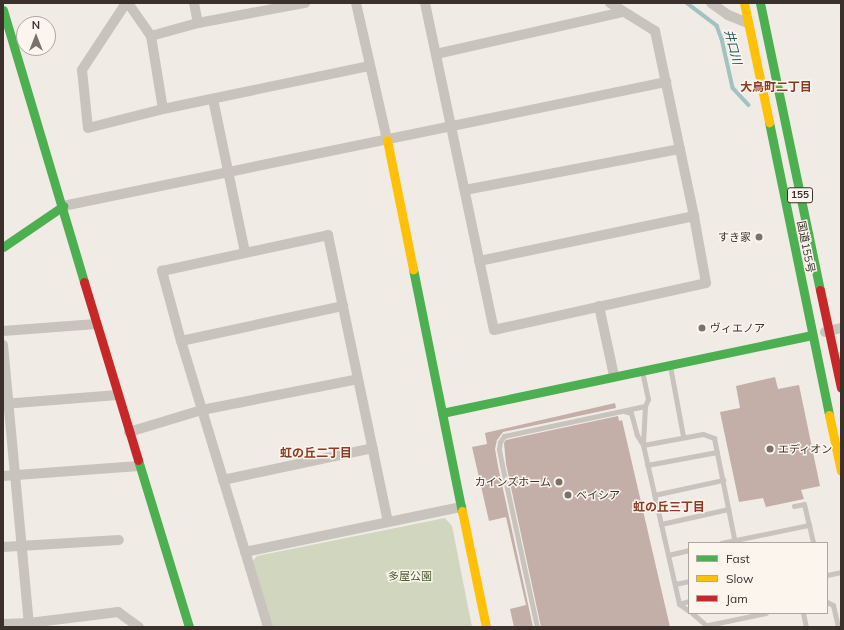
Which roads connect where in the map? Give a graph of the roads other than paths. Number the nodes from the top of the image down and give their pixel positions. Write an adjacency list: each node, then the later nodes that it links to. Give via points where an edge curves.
1 (127, 3): 14 (street); 19 (street, via 82,70 88,128)
2 (194, 3): 12 (street)
3 (305, 3): 12 (street)
4 (356, 3): 16 (street)
5 (425, 3): 15 (street)
6 (610, 3): 11 (street)
7 (711, 3): 13 (street, via 728,15)
8 (744, 3): 13 (main road, 国道155号 / 155)
9 (760, 3): 35 (main road, 国道155号 / 155)
10 (3, 10): 25 (main road)
11 (622, 12): 15 (street); 17 (street, via 655,31)
12 (198, 23): 14 (street)
13 (748, 23): 36 (main road, 国道155号 / 155)
14 (151, 36): 19 (street)
15 (436, 54): 20 (street)
16 (369, 66): 18 (street); 21 (street)
17 (666, 82): 20 (street); 22 (street)
18 (212, 99): 19 (street); 23 (street)
19 (163, 109)
20 (450, 126): 21 (street); 24 (street)
21 (386, 140): 23 (street); 49 (main road)
22 (680, 149): 24 (street); 26 (street)
23 (228, 173): 25 (street); 28 (street)
24 (465, 190): 29 (street)
25 (63, 206): 27 (main road); 32 (main road)
26 (694, 216): 29 (street); 31 (street, via 706,283)
27 (3, 247)
28 (245, 252): 30 (street, via 328,235); 37 (street, via 162,271)
29 (479, 261): 31 (street, via 494,330)
30 (343, 306): 37 (street); 42 (street)
31 (599, 306): 41 (street)
32 (96, 324): 34 (street); 44 (main road)
33 (841, 328): 35 (street)
34 (3, 331)
35 (829, 331): 36 (street); 43 (main road, 国道155号 / 155)
36 (811, 335): 39 (main road); 57 (main road, 国道155号 / 155)
37 (181, 341): 47 (street)
38 (3, 345): 45 (street)
39 (669, 365): 40 (main road); 51 (lane)
40 (642, 370): 41 (main road); 46 (lane, via 648,399)
41 (614, 376): 49 (main road)
42 (358, 379): 47 (street); 53 (street)
43 (841, 388)
44 (118, 395): 45 (street); 50 (main road)
45 (6, 404): 58 (street)
46 (645, 406): 48 (lane); 52 (lane)
47 (202, 410): 50 (street); 60 (street)
48 (621, 411): 52 (lane, via 631,412 637,435); 95 (lane, via 504,436 500,442 501,460)
49 (442, 413): 63 (main road)
50 (129, 432): 56 (main road)
51 (683, 436): 52 (lane); 54 (lane, via 703,434 714,438)
52 (643, 445): 55 (lane)
53 (373, 448): 60 (street); 66 (street)
54 (717, 452): 55 (lane); 61 (lane)
55 (647, 465): 62 (lane)
56 (139, 466): 58 (street); 92 (main road)
57 (841, 471)
58 (15, 475): 59 (street); 72 (street)
59 (3, 476)
60 (223, 480): 75 (street)
61 (723, 480): 62 (lane); 65 (lane)
62 (654, 495): 67 (lane)
63 (461, 506): 66 (street); 94 (main road)
64 (794, 506): 68 (lane, via 804,504)
65 (728, 509): 67 (lane); 70 (lane)
66 (388, 521): 75 (street)
67 (661, 524): 76 (lane)
68 (809, 525): 70 (lane); 71 (lane)
69 (119, 540): 72 (street)
70 (735, 542)
71 (813, 542)
72 (21, 546): 73 (street); 88 (street)
73 (3, 548)
74 (688, 550): 76 (lane)
75 (245, 552): 93 (street)
76 (668, 555): 80 (lane)
77 (841, 572): 78 (lane)
78 (828, 575)
79 (688, 581): 80 (lane)
80 (675, 584): 83 (lane)
81 (688, 602): 83 (lane)
82 (828, 602): 97 (lane, via 833,605)
83 (679, 604): 84 (lane)
84 (688, 610)
85 (693, 614): 90 (lane)
86 (762, 614): 90 (lane)
87 (803, 614): 96 (lane)
88 (29, 623): 89 (street); 91 (street, via 118,612)
89 (3, 624)
90 (708, 626)
91 (139, 627)
92 (189, 627)
93 (268, 627)
94 (486, 627)
95 (537, 627)
96 (806, 627)
97 (838, 627)

